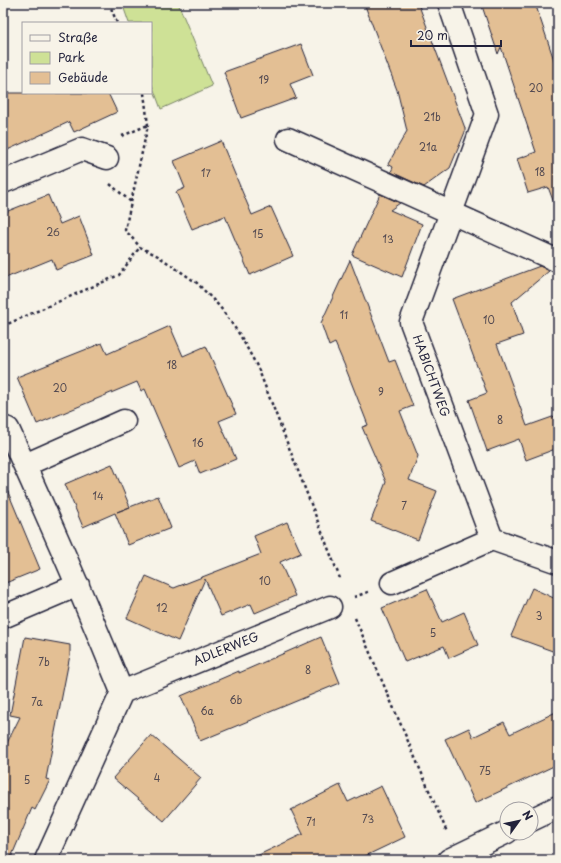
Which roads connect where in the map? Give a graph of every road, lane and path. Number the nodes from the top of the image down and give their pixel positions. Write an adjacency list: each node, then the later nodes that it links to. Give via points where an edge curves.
1 (109, 3): 3 (path)
2 (450, 3): 8 (street, HABICHTWEG, via 487,114)
3 (117, 22)
4 (144, 94): 9 (path, via 148,125 126,230)
5 (288, 139): 8 (street)
6 (107, 158): 7 (street, via 82,149)
7 (3, 182)
8 (451, 212): 10 (street); 15 (street, HABICHTWEG, via 411,322)
9 (140, 247): 11 (path, via 119,275); 19 (path, via 158,256 197,283 220,307 240,335 258,368)
10 (558, 261)
11 (3, 326)
12 (124, 421): 14 (street)
13 (3, 427): 14 (street, via 8,429)
14 (25, 465): 18 (street)
15 (492, 539): 16 (street); 17 (street)
16 (558, 562)
17 (392, 584): 19 (path)
18 (78, 585): 20 (street); 21 (street)
19 (338, 603): 21 (street, ADLERWEG); 25 (path)
20 (3, 617)
21 (122, 692): 26 (street)
22 (558, 807): 23 (street)
23 (539, 816)
24 (499, 836): 25 (street)
25 (455, 859)
26 (46, 860)

